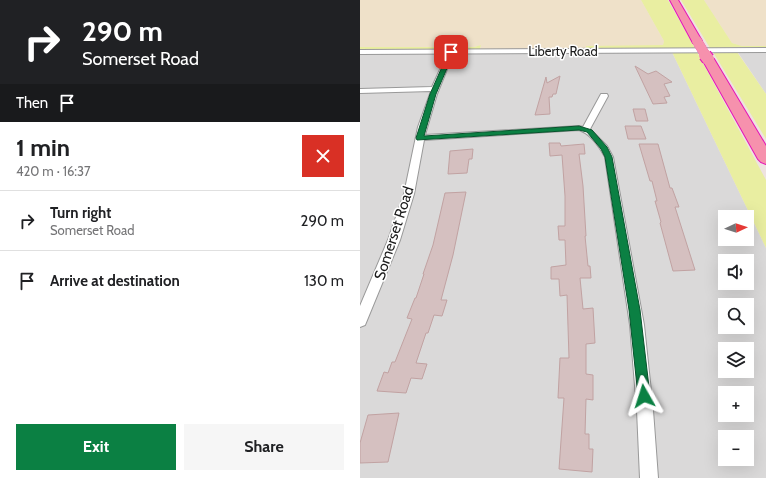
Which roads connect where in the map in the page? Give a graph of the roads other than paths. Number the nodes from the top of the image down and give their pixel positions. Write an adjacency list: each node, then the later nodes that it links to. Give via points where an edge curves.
1 (674, 0): 10 (highway, bridge)
2 (766, 50): 4 (street, Liberty Road)
3 (360, 52): 4 (street, Liberty Road)
4 (451, 52): 5 (street, Somerset Road)
5 (435, 89): 6 (street); 9 (street, Somerset Road)
6 (360, 90)
7 (604, 96): 8 (street)
8 (586, 129): 9 (street); 12 (street, via 609,157 616,194 637,325)
9 (420, 138): 11 (street, Somerset Road, via 403,214)
10 (766, 159)
11 (360, 321)
12 (649, 478)

